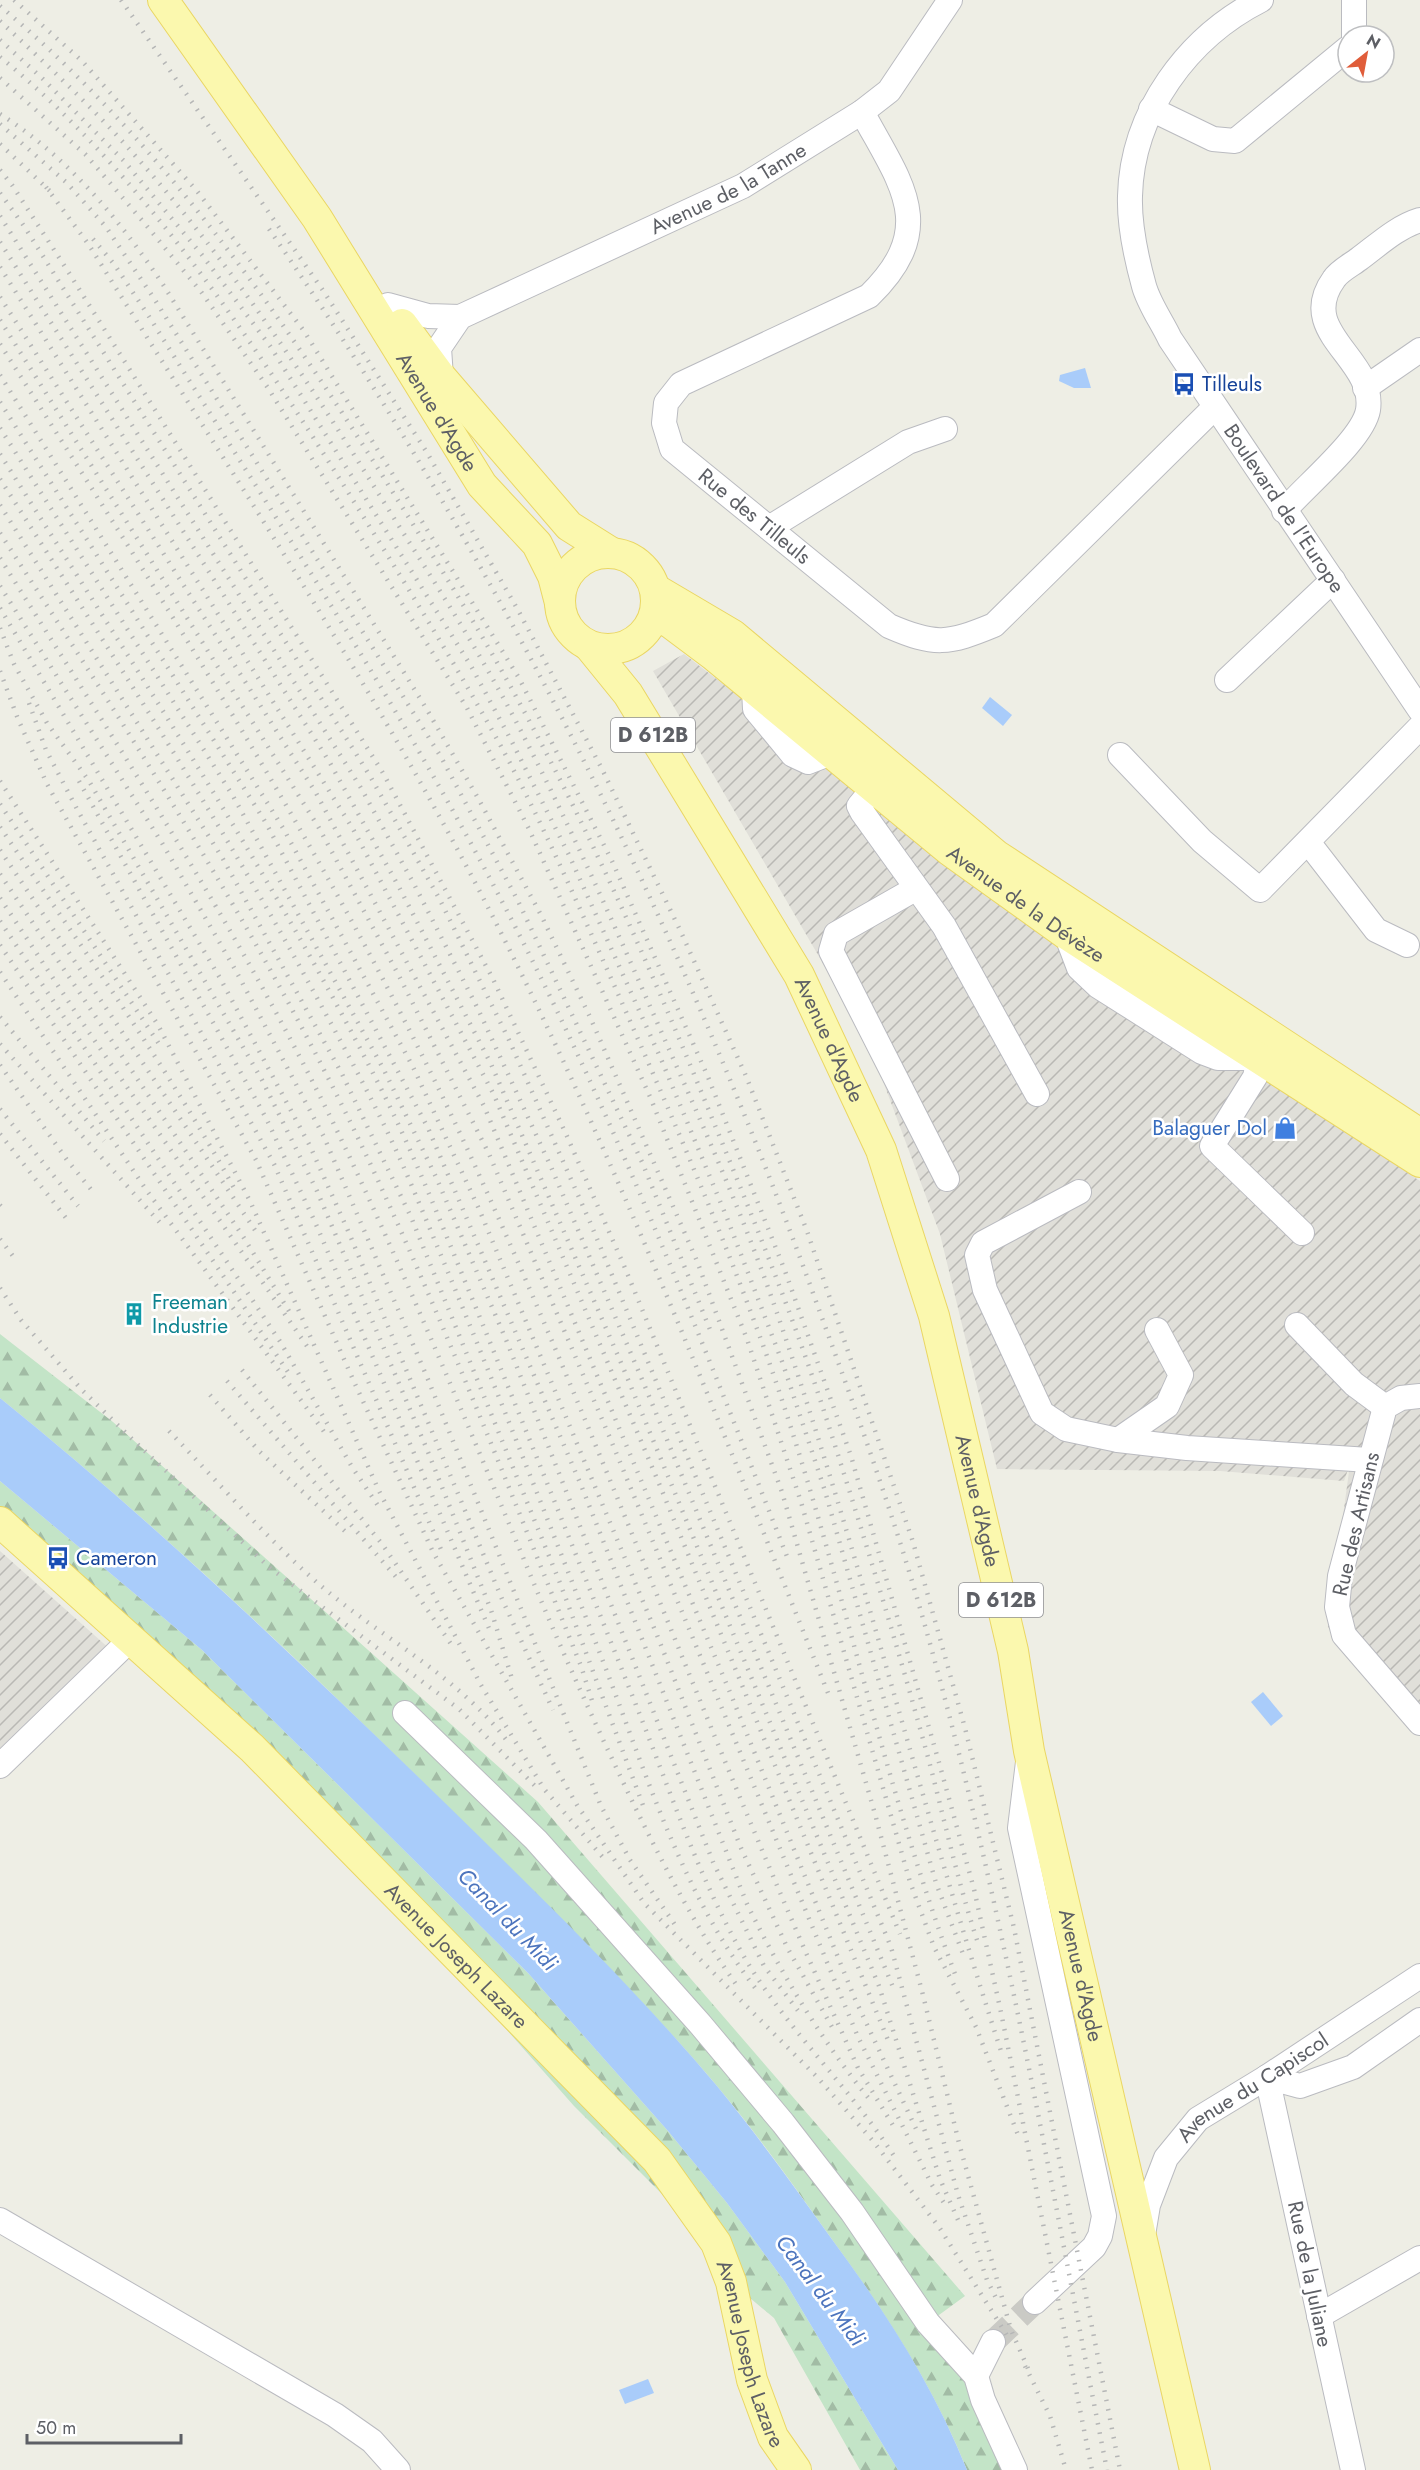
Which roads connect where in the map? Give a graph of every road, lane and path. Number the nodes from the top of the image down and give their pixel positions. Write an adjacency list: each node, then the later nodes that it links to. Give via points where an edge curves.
1 (163, 0): 9 (main road, Avenue d'Agde)
2 (950, 0): 8 (street, Avenue de la Tanne, via 889,91)
3 (1261, 0): 7 (street, Boulevard de l'Europe, via 1240,10 1179,64)
4 (1354, 0): 5 (street)
5 (1354, 24)
6 (1336, 58): 7 (street, via 1235,141 1214,139)
7 (1151, 109): 16 (street, Boulevard de l'Europe, via 1131,180 1131,230 1145,288 1170,339)
8 (862, 112): 12 (street, Avenue de la Tanne, via 743,186); 19 (street, Rue des Tilleuls, via 904,188 909,230 891,275 869,296 681,384 666,403 664,423 672,449)
9 (316, 218): 11 (main road, Avenue d'Agde); 22 (main road, Avenue d'Agde, via 482,485 537,544 554,576)
10 (1420, 220): 15 (street, via 1398,230 1335,277 1326,293 1326,328 1354,363)
11 (388, 305): 12 (street, Avenue de la Tanne, via 428,316); 14 (main road, Avenue d'Agde)
12 (459, 318): 14 (street, via 439,348)
13 (1420, 350): 15 (street)
14 (441, 377): 20 (main road, Avenue d'Agde, via 569,526)
15 (1365, 388): 18 (street, via 1368,410 1360,427 1340,454)
16 (1215, 407): 18 (street, Boulevard de l'Europe); 19 (street, Rue des Tilleuls, via 994,625 956,641 916,638 889,626)
17 (945, 429): 19 (street, via 908,442)
18 (1284, 511): 21 (street, Boulevard de l'Europe)
19 (770, 528)
20 (612, 553): 22 (main road, via 596,554 575,567 562,586); 23 (main road, via 639,564 649,575)
21 (1333, 580): 26 (street); 28 (street, Boulevard de l'Europe)
22 (560, 603): 25 (main road, via 568,628)
23 (655, 603): 24 (main road, via 649,628); 31 (main road, Avenue de la Dévèze, via 669,622); 37 (main road, Avenue de la Dévèze, via 733,635 996,855)
24 (630, 644): 25 (main road, via 617,649); 27 (main road, D 612B)
25 (589, 646): 27 (main road, Avenue d'Agde / D 612B)
26 (1227, 680)
27 (628, 694): 56 (main road, Avenue d'Agde / D 612B, via 799,975 881,1150 934,1316 1013,1651)
28 (1420, 710)
29 (1420, 727): 32 (street)
30 (1120, 755): 32 (street, via 1202,841 1260,890)
31 (873, 789): 33 (street, via 860,806); 35 (main road, Avenue de la Dévèze, via 949,850 1066,934)
32 (1308, 842): 34 (street, via 1376,930)
33 (915, 889): 36 (street, via 944,926); 43 (street, via 836,934 831,951)
34 (1407, 945)
35 (1259, 1058): 38 (main road, Avenue de la Dévèze); 45 (street, via 1255,1077 1212,1146)
36 (1037, 1094)
37 (1382, 1110): 39 (street); 40 (main road, Avenue de la Dévèze)
38 (1346, 1114): 41 (street); 42 (main road, Avenue de la Dévèze)
39 (1420, 1128)
40 (1420, 1134)
41 (1420, 1146)
42 (1420, 1162)
43 (947, 1179)
44 (1079, 1192): 50 (street, via 984,1243 977,1256 986,1290 1042,1413 1066,1429)
45 (1302, 1233)
46 (1297, 1325): 49 (street, via 1354,1384)
47 (1157, 1330): 50 (street, via 1180,1375 1167,1406)
48 (1420, 1396): 49 (street, via 1401,1398)
49 (1385, 1407): 51 (street, Rue des Artisans)
50 (1118, 1440): 51 (street)
51 (1369, 1460): 55 (street, Rue des Artisans, via 1336,1607 1344,1635)
52 (0, 1522): 53 (main road, Avenue Joseph Lazare)
53 (132, 1638): 57 (street); 69 (main road, Avenue Joseph Lazare, via 252,1748 657,2160 716,2242 731,2282 752,2380 773,2437)
54 (405, 1713): 67 (street, via 536,1840 700,2024 852,2212 928,2323)
55 (1420, 1723)
56 (1029, 1751): 62 (main road, Avenue d'Agde / D 612B); 64 (street, via 1020,1827 1104,2216 1094,2247)
57 (0, 1766)
58 (1420, 1976): 60 (street, Avenue du Capiscol)
59 (1420, 2020): 60 (street, via 1353,2067 1300,2086)
60 (1267, 2077): 62 (street, Avenue du Capiscol, via 1198,2119 1166,2158 1149,2205); 65 (street, Rue de la Juliane)
61 (0, 2220): 68 (street, via 335,2415 372,2441)
62 (1142, 2244): 71 (main road, Avenue d'Agde / D 612B)
63 (1420, 2258): 65 (street)
64 (1035, 2302)
65 (1319, 2316): 72 (street, Rue de la Juliane)
66 (993, 2342): 67 (street)
67 (976, 2376): 70 (street)
68 (398, 2470)
69 (796, 2470)
70 (1015, 2470)
71 (1195, 2470)
72 (1353, 2470)

